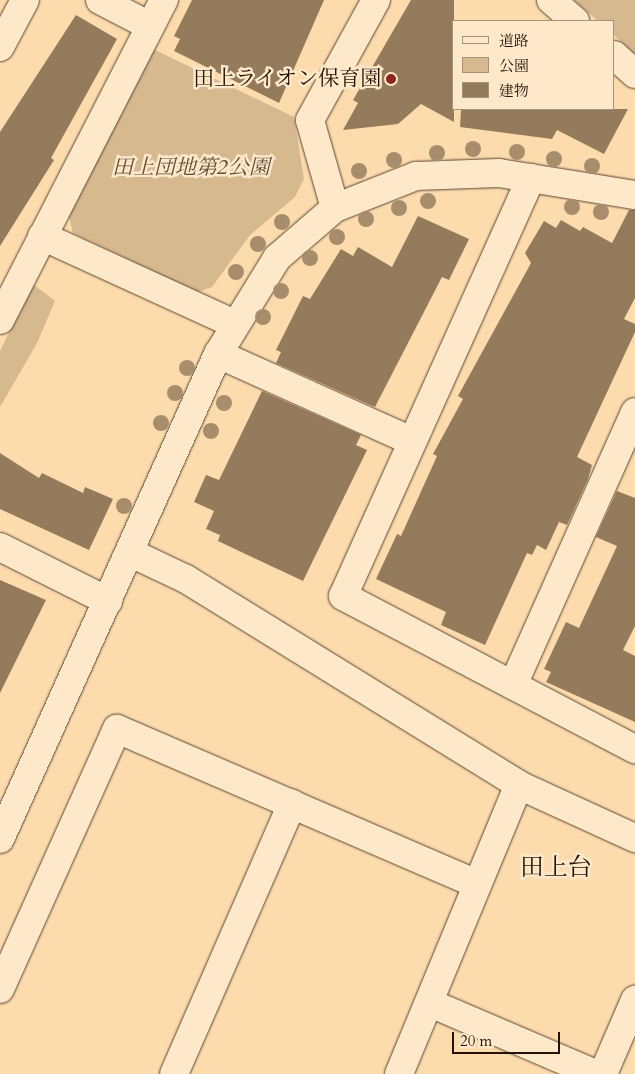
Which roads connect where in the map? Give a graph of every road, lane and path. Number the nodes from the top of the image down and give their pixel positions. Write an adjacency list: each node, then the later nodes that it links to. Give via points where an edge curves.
1 (25, 0): 8 (street)
2 (100, 0): 7 (street)
3 (164, 0): 7 (street)
4 (376, 0): 13 (street, via 310,120)
5 (551, 0): 6 (street)
6 (574, 20)
7 (150, 26): 14 (street)
8 (0, 47)
9 (615, 56): 10 (street)
10 (635, 74)
11 (531, 178): 12 (street); 13 (street, via 474,171 416,176); 19 (street)
12 (635, 195)
13 (336, 208): 16 (street, via 277,258)
14 (42, 236): 15 (street); 16 (street)
15 (0, 320)
16 (234, 324): 17 (street)
17 (218, 354): 19 (street); 21 (street)
18 (635, 412): 23 (street)
19 (412, 441): 23 (street, via 343,596)
20 (0, 547): 22 (street)
21 (131, 553): 22 (street); 25 (street, via 186,579)
22 (108, 601): 28 (street)
23 (513, 685): 24 (street)
24 (635, 749)
25 (519, 785): 27 (street); 29 (street)
26 (292, 804): 29 (street); 30 (street, via 117,729); 33 (street)
27 (635, 838)
28 (0, 839)
29 (477, 884): 32 (street)
30 (0, 990)
31 (635, 1000): 36 (street)
32 (430, 1003): 34 (street); 35 (street)
33 (174, 1074)
34 (399, 1074)
35 (596, 1074)
36 (603, 1074)

